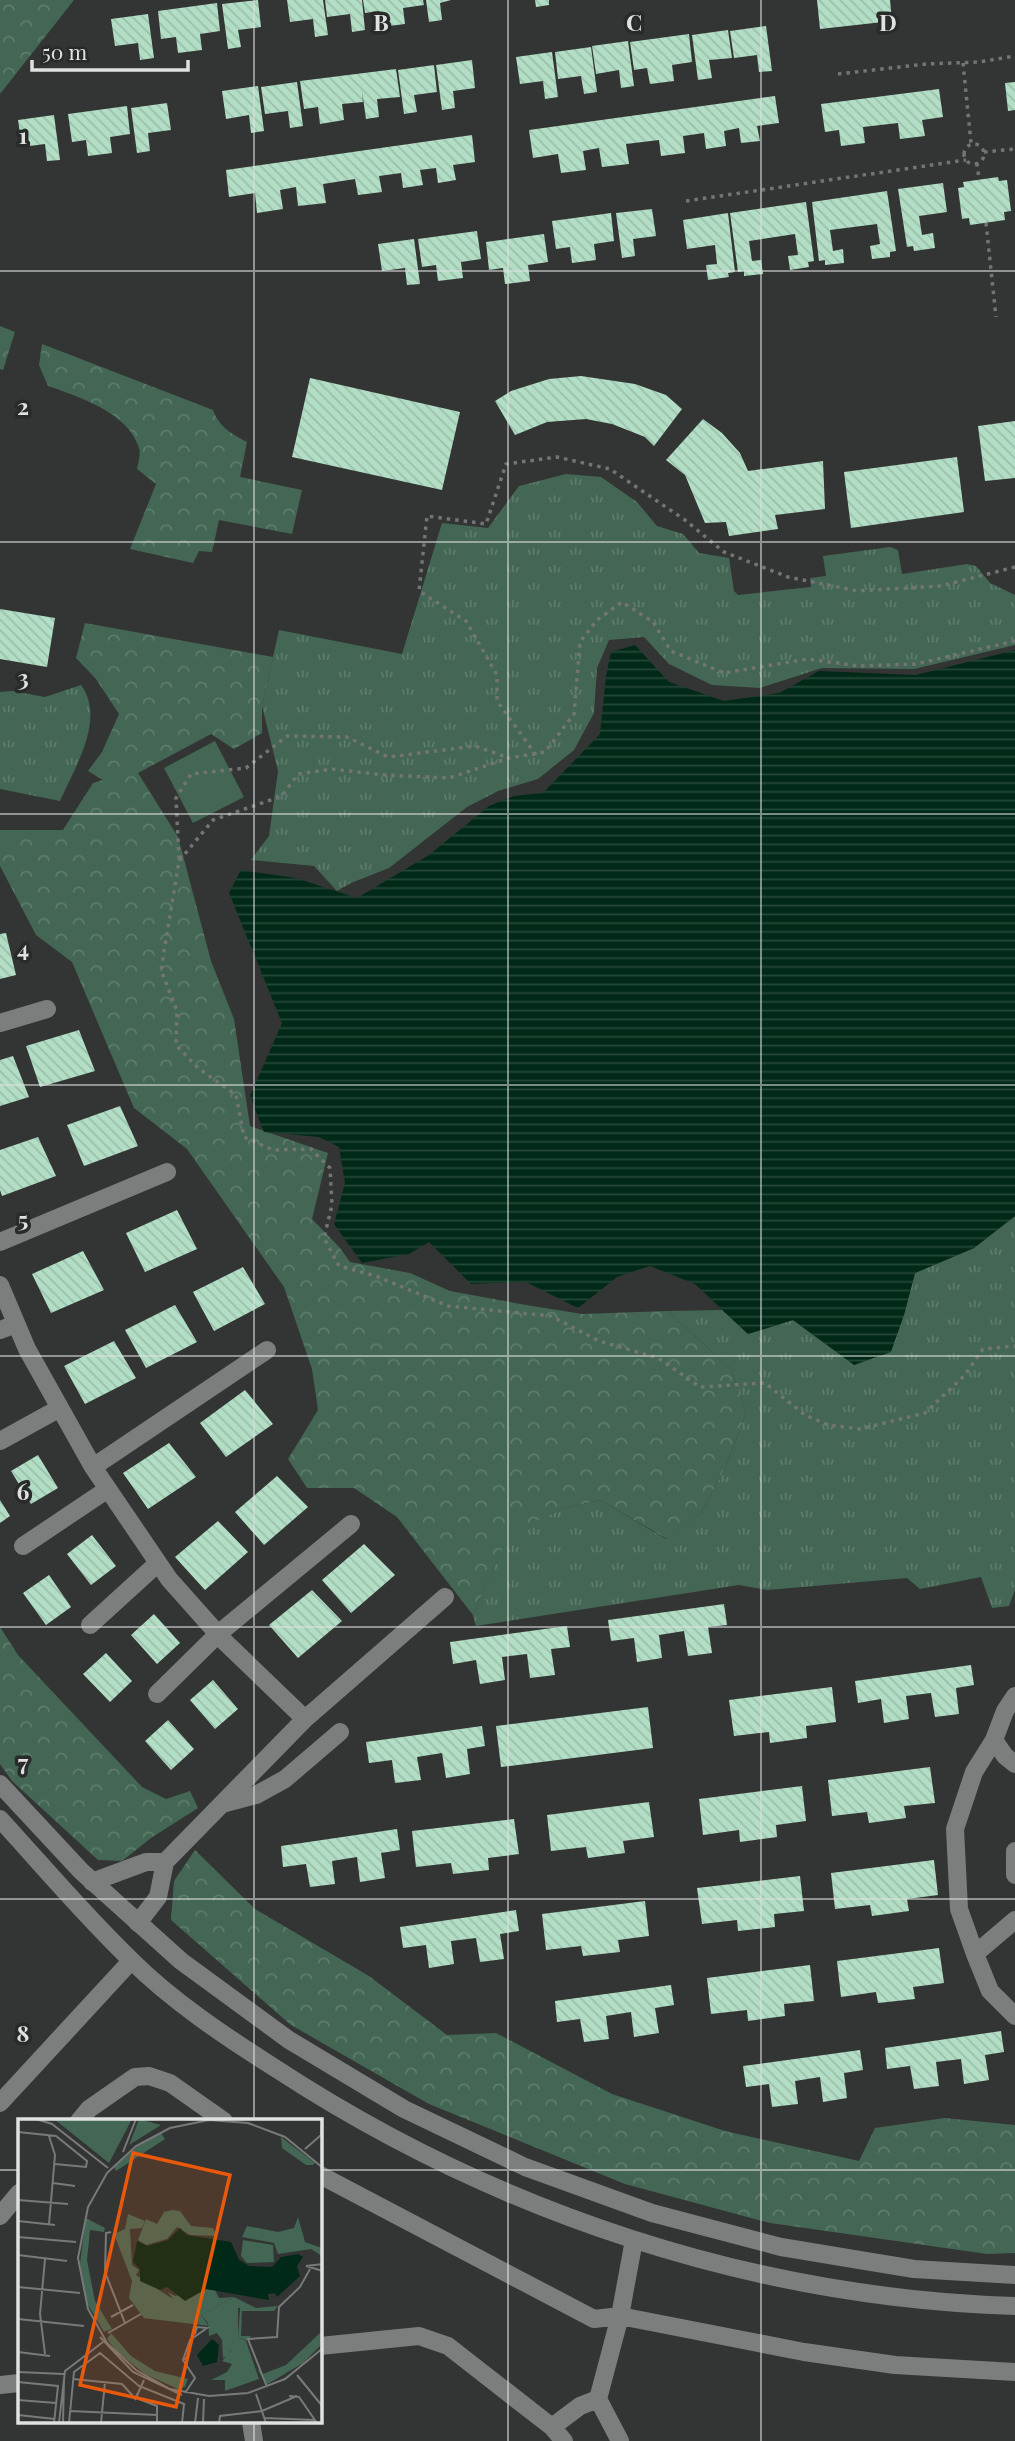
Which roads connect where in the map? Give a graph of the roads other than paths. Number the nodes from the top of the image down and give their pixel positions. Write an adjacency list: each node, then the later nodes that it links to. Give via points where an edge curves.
1 (47, 1009): 2 (street)
2 (0, 1023)
3 (167, 1172): 4 (street)
4 (0, 1242)
5 (0, 1285): 6 (street)
6 (8, 1327): 8 (street, via 27,1349)
7 (267, 1350): 10 (street)
8 (60, 1408): 9 (street); 10 (street)
9 (0, 1441)
10 (93, 1466): 11 (street)
11 (108, 1489): 13 (street); 14 (street)
12 (351, 1524): 17 (street)
13 (23, 1546)
14 (158, 1563): 16 (street); 17 (street)
15 (445, 1597): 20 (street)
16 (90, 1625)
17 (218, 1634): 18 (street); 20 (street)
18 (157, 1694)
19 (1015, 1696): 22 (street)
20 (305, 1719): 25 (street)
21 (340, 1732): 25 (street, via 285,1779 256,1795)
22 (994, 1740): 23 (street); 33 (street, via 974,1772 955,1829 959,1909)
23 (1015, 1764)
24 (0, 1784): 30 (street)
25 (222, 1804): 28 (street)
26 (0, 1819): 34 (street)
27 (1015, 1851): 29 (street)
28 (165, 1862): 30 (street, via 146,1862); 32 (street, via 158,1897)
29 (1015, 1875)
30 (92, 1882): 32 (street)
31 (1015, 1920): 33 (street)
32 (138, 1923): 43 (street, via 181,1961 289,2040 404,2109 525,2167 652,2213 781,2247 914,2269)
33 (975, 1954): 35 (street, via 990,1991)
34 (131, 1961): 36 (street); 42 (street, via 246,2049 369,2126 499,2190)
35 (1015, 2016)
36 (0, 2103)
37 (81, 2119): 38 (street, via 135,2077 149,2076 170,2083)
38 (221, 2119)
39 (322, 2176): 45 (street, via 594,2319)
40 (18, 2194): 41 (street)
41 (0, 2216)
42 (635, 2240): 44 (street, via 739,2269 846,2290); 45 (street)
43 (1015, 2275)
44 (1015, 2306)
45 (620, 2316): 47 (street, via 895,2365); 50 (street)
46 (322, 2346): 51 (street, via 419,2336 448,2346)
47 (1015, 2372)
48 (18, 2383): 49 (street)
49 (0, 2385)
50 (598, 2399): 51 (street, via 580,2406); 52 (street)
51 (558, 2434)
52 (620, 2441)

